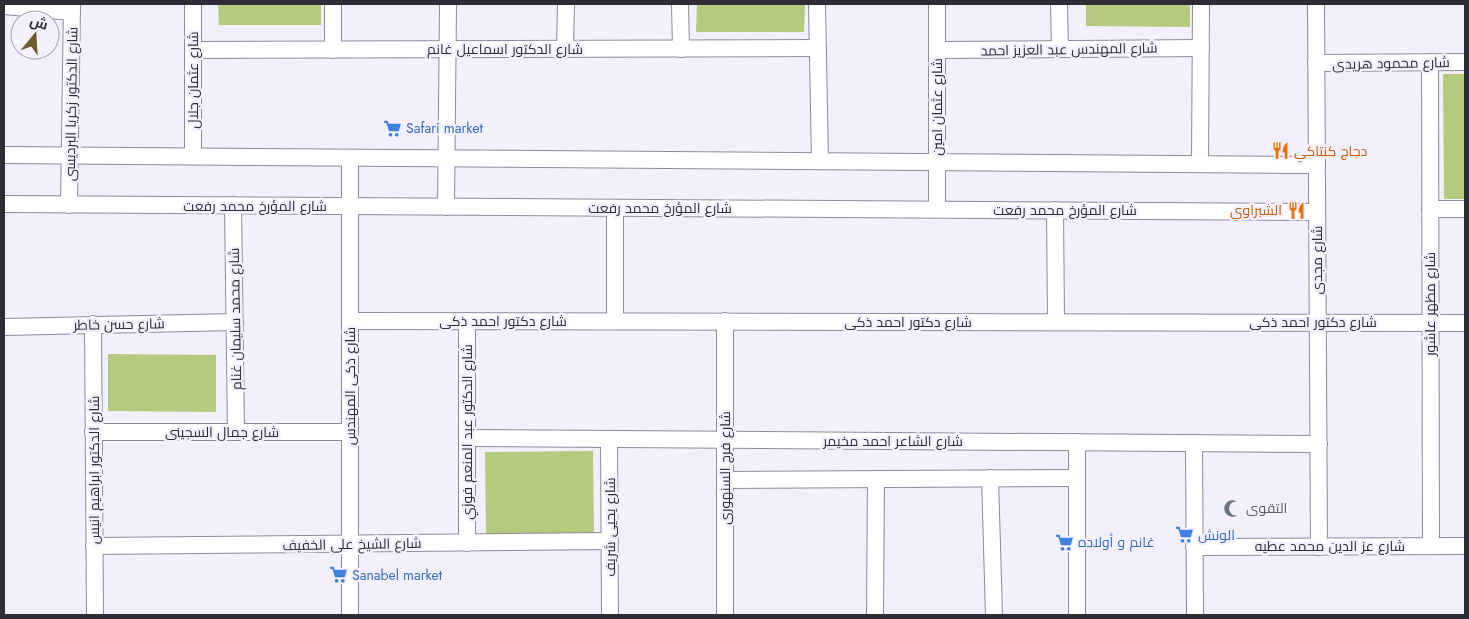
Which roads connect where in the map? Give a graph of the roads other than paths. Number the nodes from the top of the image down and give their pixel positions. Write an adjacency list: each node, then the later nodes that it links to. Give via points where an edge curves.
1 (193, 4): 19 (street, شارع عثمان جلال)
2 (333, 4): 20 (street)
3 (448, 4): 16 (street)
4 (566, 4): 17 (street)
5 (680, 4): 13 (street)
6 (817, 4): 14 (street)
7 (937, 4): 21 (street, شارع عثمان امين)
8 (1059, 4): 18 (street)
9 (1201, 4): 15 (street)
10 (1316, 4): 24 (street, شارع مجدى)
11 (4, 6): 12 (street)
12 (72, 8): 26 (street, شارع الدكتور زكريا البرديسى)
13 (681, 48): 14 (street, شارع الدكتور اسماعيل غانم); 17 (street, شارع الدكتور اسماعيل غانم)
14 (818, 48): 30 (street)
15 (1201, 48): 18 (street, شارع المهندس عبد العزيز احمد); 32 (street)
16 (448, 49): 17 (street, شارع الدكتور اسماعيل غانم); 20 (street, شارع الدكتور اسماعيل غانم); 29 (street)
17 (566, 49)
18 (1060, 49): 21 (street, شارع المهندس عبد العزيز احمد)
19 (193, 50): 20 (street, شارع الدكتور اسماعيل غانم); 27 (street, شارع عثمان جلال)
20 (333, 50)
21 (937, 50): 31 (street, شارع عثمان امين)
22 (1430, 62): 23 (street, شارع محمود هريدى); 24 (street, شارع محمود هريدى); 41 (street, شارع مظهر عاشور)
23 (1465, 62)
24 (1316, 64): 33 (street, شارع مجدى)
25 (4, 155): 26 (street)
26 (70, 155): 27 (street); 35 (street, شارع الدكتور زكريا البرديسى)
27 (193, 156): 28 (street)
28 (350, 158): 29 (street); 37 (street, شارع ذكى المهندس)
29 (447, 158): 30 (street); 38 (street)
30 (820, 161): 31 (street)
31 (937, 162): 32 (street); 42 (street, شارع عثمان امين)
32 (1200, 164): 33 (street)
33 (1317, 165): 44 (street, شارع مجدى)
34 (4, 204): 35 (street, شارع المؤرخ محمد رفعت)
35 (69, 205): 36 (street, شارع المؤرخ محمد رفعت)
36 (233, 206): 37 (street, شارع المؤرخ محمد رفعت); 49 (street, شارع محمد سليمان غنام)
37 (350, 206): 38 (street, شارع المؤرخ محمد رفعت); 45 (street, شارع ذكى المهندس)
38 (446, 207): 39 (street, شارع المؤرخ محمد رفعت)
39 (614, 208): 42 (street, شارع المؤرخ محمد رفعت); 47 (street)
40 (1465, 208): 41 (street)
41 (1430, 209): 52 (street, شارع مظهر عاشور)
42 (936, 210): 43 (street, شارع المؤرخ محمد رفعت)
43 (1055, 210): 44 (street, شارع المؤرخ محمد رفعت); 50 (street)
44 (1317, 212): 51 (street, شارع مجدى)
45 (350, 321): 46 (street, شارع دكتور احمد ذكى); 58 (street, شارع ذكى المهندس)
46 (467, 321): 47 (street, شارع دكتور احمد ذكى); 59 (street, شارع الدكتور عبد المنعم فوزي)
47 (615, 321): 48 (street, شارع دكتور احمد ذكى)
48 (726, 321): 50 (street, شارع دكتور احمد ذكى); 61 (street, شارع فرج السنهورى)
49 (235, 322): 54 (street, شارع حسن خاطر); 57 (street, شارع محمد سليمان غنام)
50 (1056, 322): 51 (street, شارع دكتور احمد ذكى)
51 (1318, 322): 52 (street, شارع دكتور احمد ذكى); 64 (street, شارع مجدى)
52 (1430, 322): 53 (street, شارع دكتور احمد ذكى); 73 (street, شارع مظهر عاشور)
53 (1465, 323)
54 (93, 324): 55 (street, شارع حسن خاطر); 56 (street, شارع الدكتور ابراهيم انيس)
55 (4, 326)
56 (93, 432): 57 (street, شارع جمال السجينى); 72 (street, شارع الدكتور ابراهيم انيس)
57 (236, 432): 58 (street, شارع جمال السجينى)
58 (350, 432): 71 (street, شارع ذكى المهندس)
59 (467, 438): 60 (street, شارع الشاعر احمد مخيمر); 70 (street, شارع الدكتور عبد المنعم فوزي)
60 (609, 439): 61 (street, شارع الشاعر احمد مخيمر); 69 (street, شارع يحيى شريف)
61 (725, 440): 62 (street, شارع الشاعر احمد مخيمر); 68 (street, شارع فرج السنهورى)
62 (1077, 442): 63 (street, شارع الشاعر احمد مخيمر); 66 (street)
63 (1194, 443): 64 (street, شارع الشاعر احمد مخيمر); 75 (street)
64 (1319, 444): 76 (street, شارع مجدى)
65 (990, 478): 66 (street); 67 (street); 82 (street)
66 (1077, 478): 83 (street)
67 (876, 479): 68 (street); 81 (street)
68 (725, 480): 80 (street, شارع فرج السنهورى)
69 (610, 541): 70 (street, شارع الشيخ على الخفيف); 79 (street, شارع يحيى شريف)
70 (467, 543): 71 (street, شارع الشيخ على الخفيف)
71 (350, 544): 72 (street, شارع الشيخ على الخفيف); 78 (street, شارع ذكى المهندس)
72 (94, 546): 77 (street, شارع الدكتور ابراهيم انيس)
73 (1431, 546): 74 (street, شارع عز الدين محمد عطيه); 76 (street, شارع عز الدين محمد عطيه)
74 (1465, 546)
75 (1194, 547): 76 (street, شارع عز الدين محمد عطيه); 84 (street)
76 (1319, 547)
77 (95, 615)
78 (350, 615)
79 (610, 615)
80 (724, 615)
81 (876, 615)
82 (994, 615)
83 (1077, 615)
84 (1195, 615)

